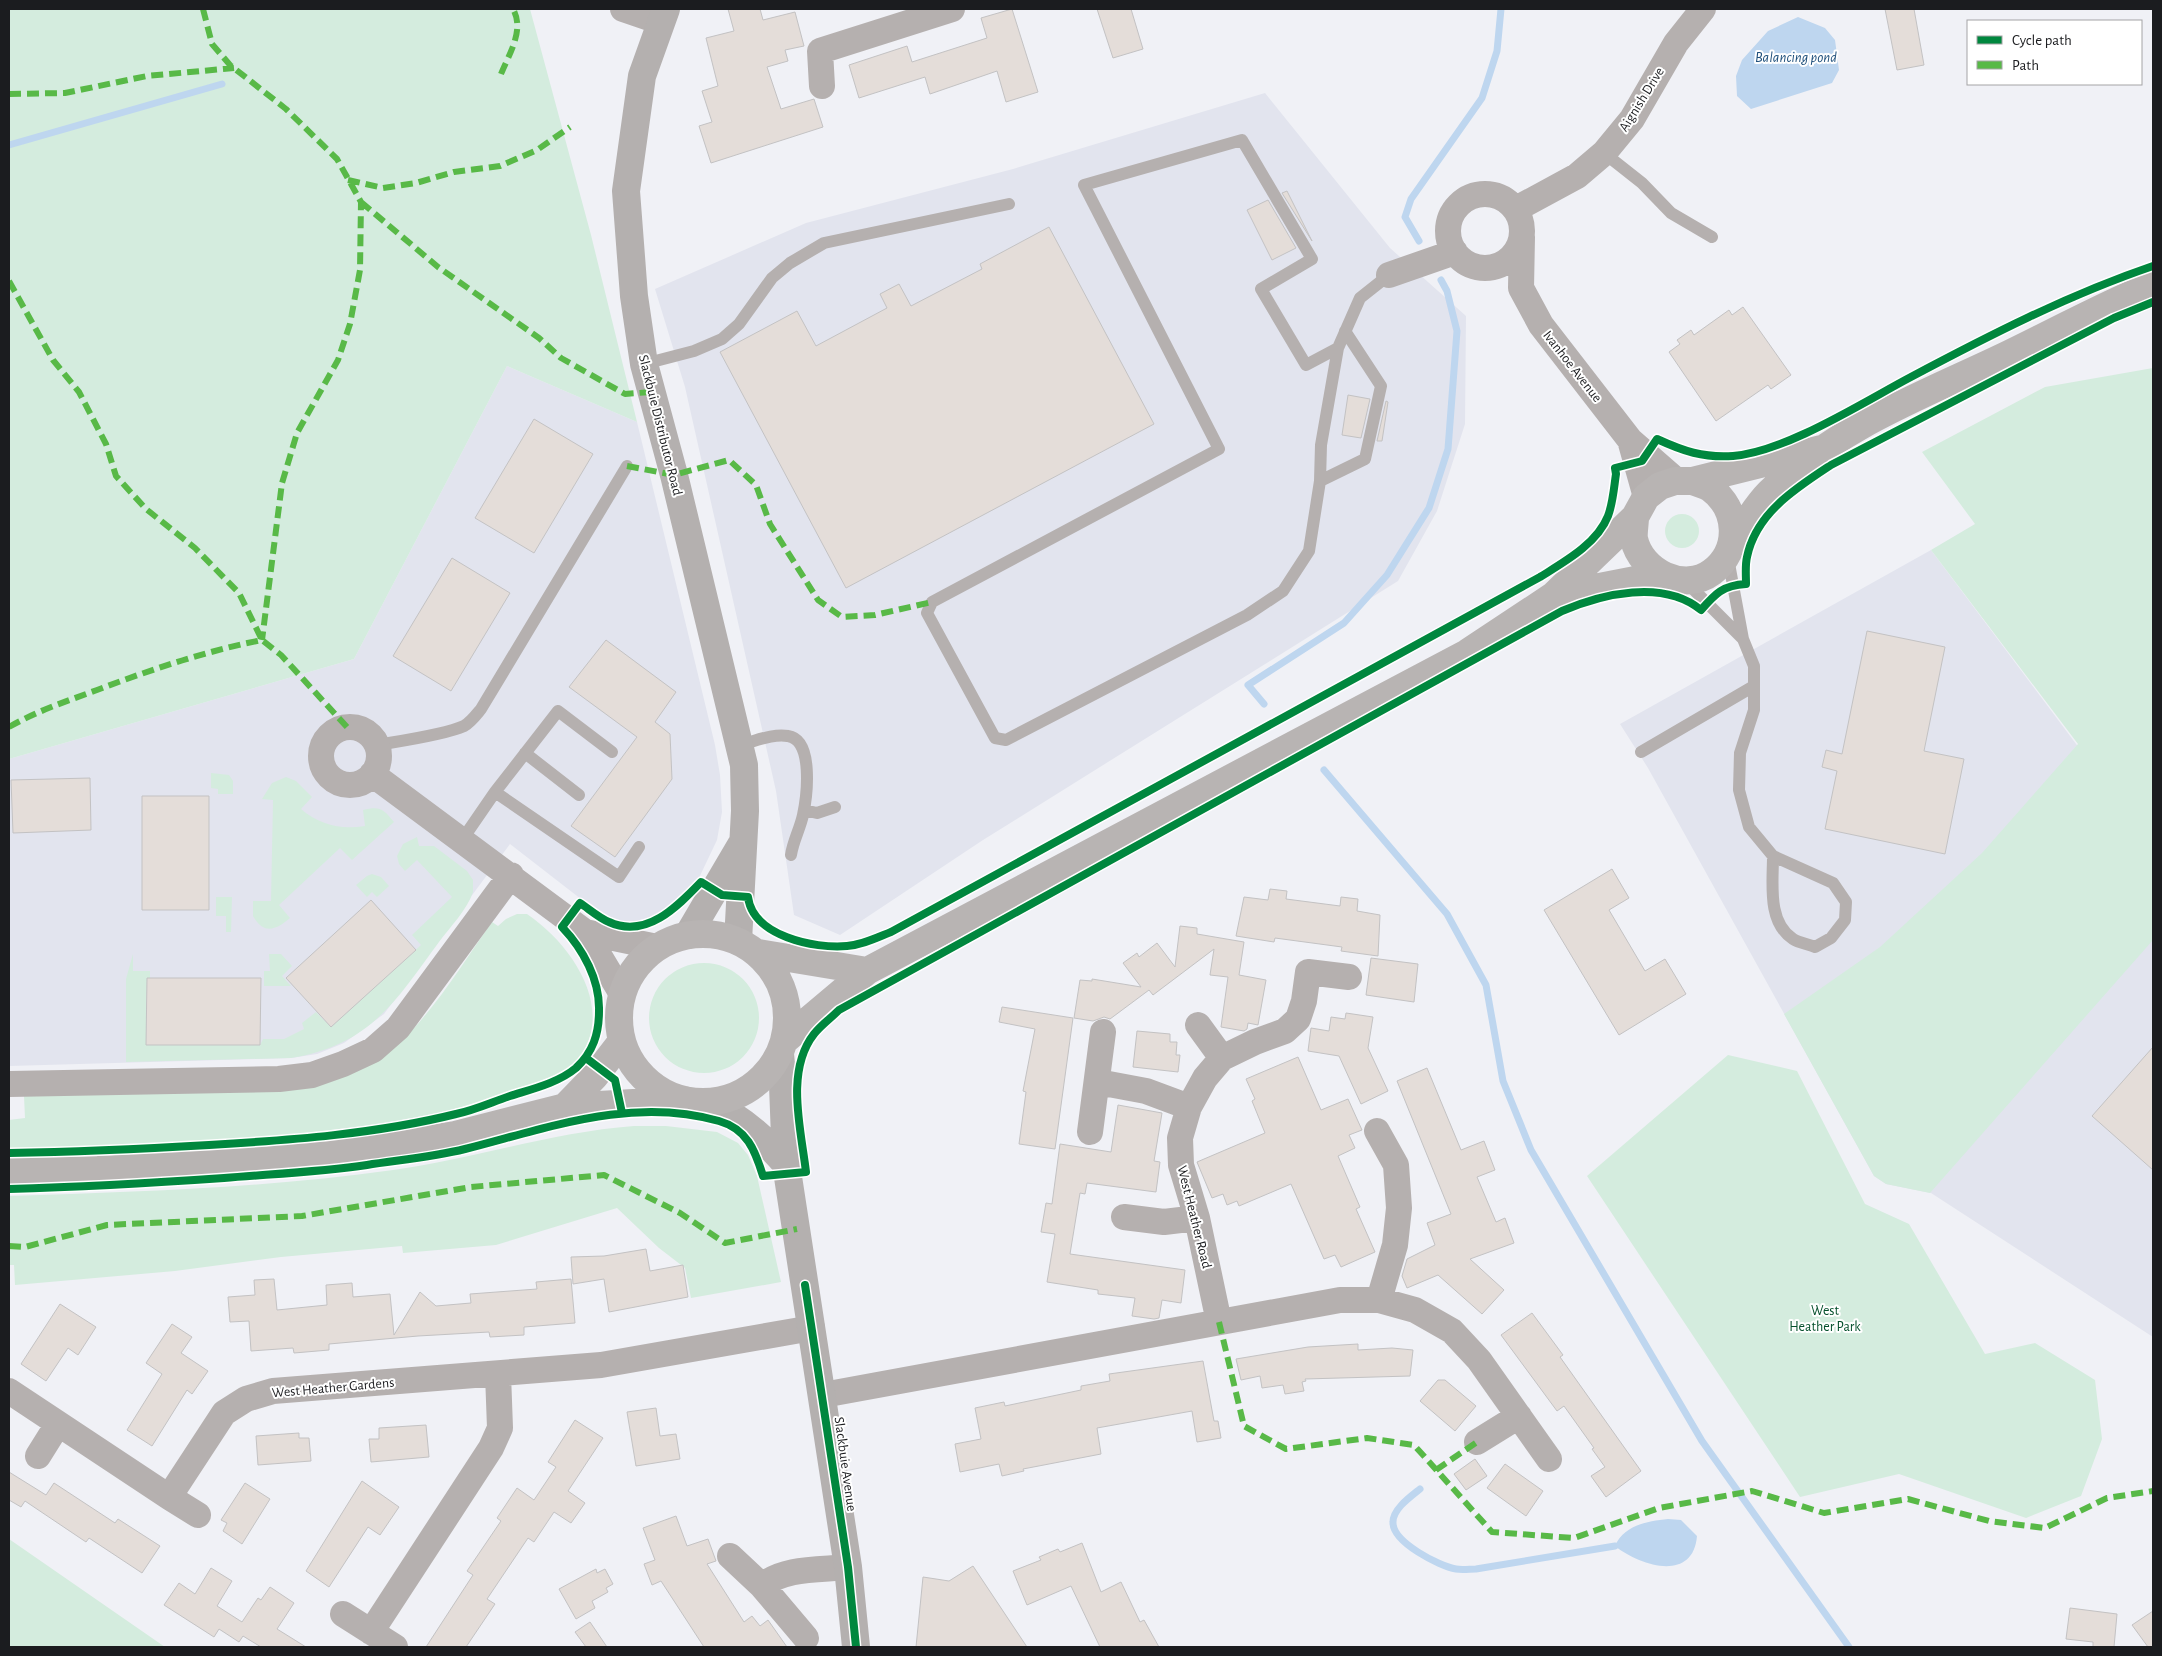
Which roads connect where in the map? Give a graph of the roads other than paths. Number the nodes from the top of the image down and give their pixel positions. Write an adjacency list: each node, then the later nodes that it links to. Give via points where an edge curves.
1 (623, 9): 4 (street)
2 (952, 9): 5 (street)
3 (1703, 9): 7 (street, Aignish Drive, via 1676,43 1632,119)
4 (664, 15): 19 (street, Slackbuie Distributor Road, via 642,76 626,192 634,296)
5 (898, 17): 6 (street, via 820,52)
6 (822, 86)
7 (1604, 152): 9 (street, Aignish Drive, via 1578,176); 10 (lane, via 1642,183 1671,213)
8 (1009, 204): 19 (lane, via 824,243 772,278 739,324 722,339 694,351)
9 (1516, 210): 11 (street, via 1521,218); 12 (street, via 1508,201 1492,194 1475,195 1464,200 1453,213 1448,229)
10 (1712, 237)
11 (1522, 238): 13 (street, via 1506,261 1490,268); 16 (street, Ivanhoe Avenue)
12 (1455, 252): 13 (street, via 1461,259); 14 (street)
13 (1479, 267): 16 (street)
14 (1389, 275): 17 (lane, via 1360,298)
15 (2153, 285): 21 (main road, via 1874,417)
16 (1522, 288): 20 (street, Ivanhoe Avenue, via 1541,325)
17 (1345, 331): 18 (lane); 23 (lane, via 1381,386 1365,459)
18 (1338, 348): 23 (lane, via 1321,445); 23 (lane, via 1306,365 1261,289 1312,260 1242,140 1084,186 1218,449 932,602 927,613 995,738 1006,740 1247,615 1283,591 1309,551)
19 (644, 364): 32 (street, Slackbuie Distributor Road)
20 (1630, 440): 24 (street, Ivanhoe Avenue); 25 (street, Ivanhoe Avenue)
21 (1820, 449): 24 (main road); 26 (main road, via 1768,494)
22 (627, 466): 31 (lane, via 473,720 464,726 410,740)
23 (1320, 481)
24 (1685, 481): 25 (main road, via 1660,486); 26 (main road, via 1710,488 1727,506 1734,524)
25 (1641, 507): 27 (main road, via 1634,538 1640,555 1646,564); 28 (main road)
26 (1730, 548): 27 (main road, via 1712,572 1696,579); 29 (lane)
27 (1673, 578): 28 (main road); 29 (lane)
28 (1553, 596): 51 (main road, via 1467,653)
29 (1743, 639): 30 (lane, via 1754,666)
30 (1754, 686): 34 (lane); 45 (lane, via 1754,710 1740,753 1739,790 1749,827)
31 (377, 744): 36 (street, via 379,760); 36 (street, via 365,731 347,727 330,735 321,751 324,769 338,782 356,784)
32 (739, 745): 40 (lane, via 784,736 798,740 806,758); 41 (street, Slackbuie Distributor Road, via 744,765)
33 (612, 752): 35 (lane, via 558,711)
34 (1641, 752)
35 (525, 753): 37 (lane); 38 (lane)
36 (372, 774): 42 (street)
37 (495, 792): 42 (lane); 43 (lane, via 619,877)
38 (579, 795)
39 (835, 807): 40 (lane, via 817,813)
40 (804, 810): 44 (lane)
41 (744, 839): 48 (street); 50 (street, Slackbuie Distributor Road)
42 (462, 840): 46 (street)
43 (639, 847)
44 (791, 855)
45 (1773, 856): 45 (lane, via 1833,883 1846,902 1845,920 1831,938 1815,947 1793,939 1777,922)
46 (511, 875): 47 (street); 60 (street, via 398,1028 373,1050 343,1064 312,1075 279,1079)
47 (585, 932): 49 (street); 53 (street)
48 (688, 934): 49 (main road); 50 (main road, via 714,934)
49 (657, 947): 53 (main road, via 630,976)
50 (748, 947): 51 (main road); 57 (main road, via 774,971 784,993 788,1016)
51 (866, 970): 57 (main road)
52 (1349, 977): 58 (street, West Heather Road, via 1308,972 1298,1019 1285,1032)
53 (622, 994): 56 (main road, via 619,1018)
54 (1198, 1024): 58 (street)
55 (1103, 1032): 59 (street)
56 (622, 1041): 61 (main road, via 631,1062 645,1079 664,1093); 62 (main road, via 595,1076)
57 (782, 1047): 61 (main road, via 763,1078 739,1095); 66 (street, Slackbuie Avenue)
58 (1222, 1058): 63 (street, West Heather Road, via 1205,1078)
59 (1098, 1082): 63 (street, via 1146,1091); 65 (street)
60 (9, 1084)
61 (698, 1101): 62 (main road); 66 (street, via 745,1122)
62 (565, 1106): 67 (main road, via 455,1135 355,1151 98,1170)
63 (1189, 1107): 69 (street, West Heather Road, via 1180,1138 1181,1165)
64 (1377, 1131): 70 (street, via 1396,1165 1399,1208 1395,1245)
65 (1090, 1132)
66 (786, 1164): 72 (street, Slackbuie Avenue)
67 (9, 1172)
68 (1124, 1217): 69 (street, via 1164,1222)
69 (1197, 1218): 71 (street, West Heather Road)
70 (1379, 1300): 71 (street, via 1340,1300); 76 (street, via 1415,1310 1452,1331 1479,1360)
71 (1219, 1322): 75 (street)
72 (812, 1328): 73 (street, West Heather Gardens, via 601,1365); 75 (street, Slackbuie Avenue)
73 (498, 1374): 81 (street, West Heather Gardens, via 273,1391 246,1399 224,1413); 87 (street, via 500,1428 492,1448)
74 (9, 1392): 77 (street)
75 (823, 1395): 84 (street, Slackbuie Avenue)
76 (1519, 1416): 78 (street); 80 (street)
77 (58, 1424): 79 (street); 81 (street)
78 (1477, 1442)
79 (38, 1456)
80 (1549, 1459)
81 (168, 1497): 82 (street)
82 (198, 1515)
83 (730, 1556): 85 (street)
84 (848, 1568): 85 (street, via 784,1573 772,1577); 90 (street, Slackbuie Avenue)
85 (762, 1586): 88 (street)
86 (343, 1614): 87 (street)
87 (371, 1632): 89 (street)
88 (806, 1638)
89 (395, 1647)
90 (856, 1647)

